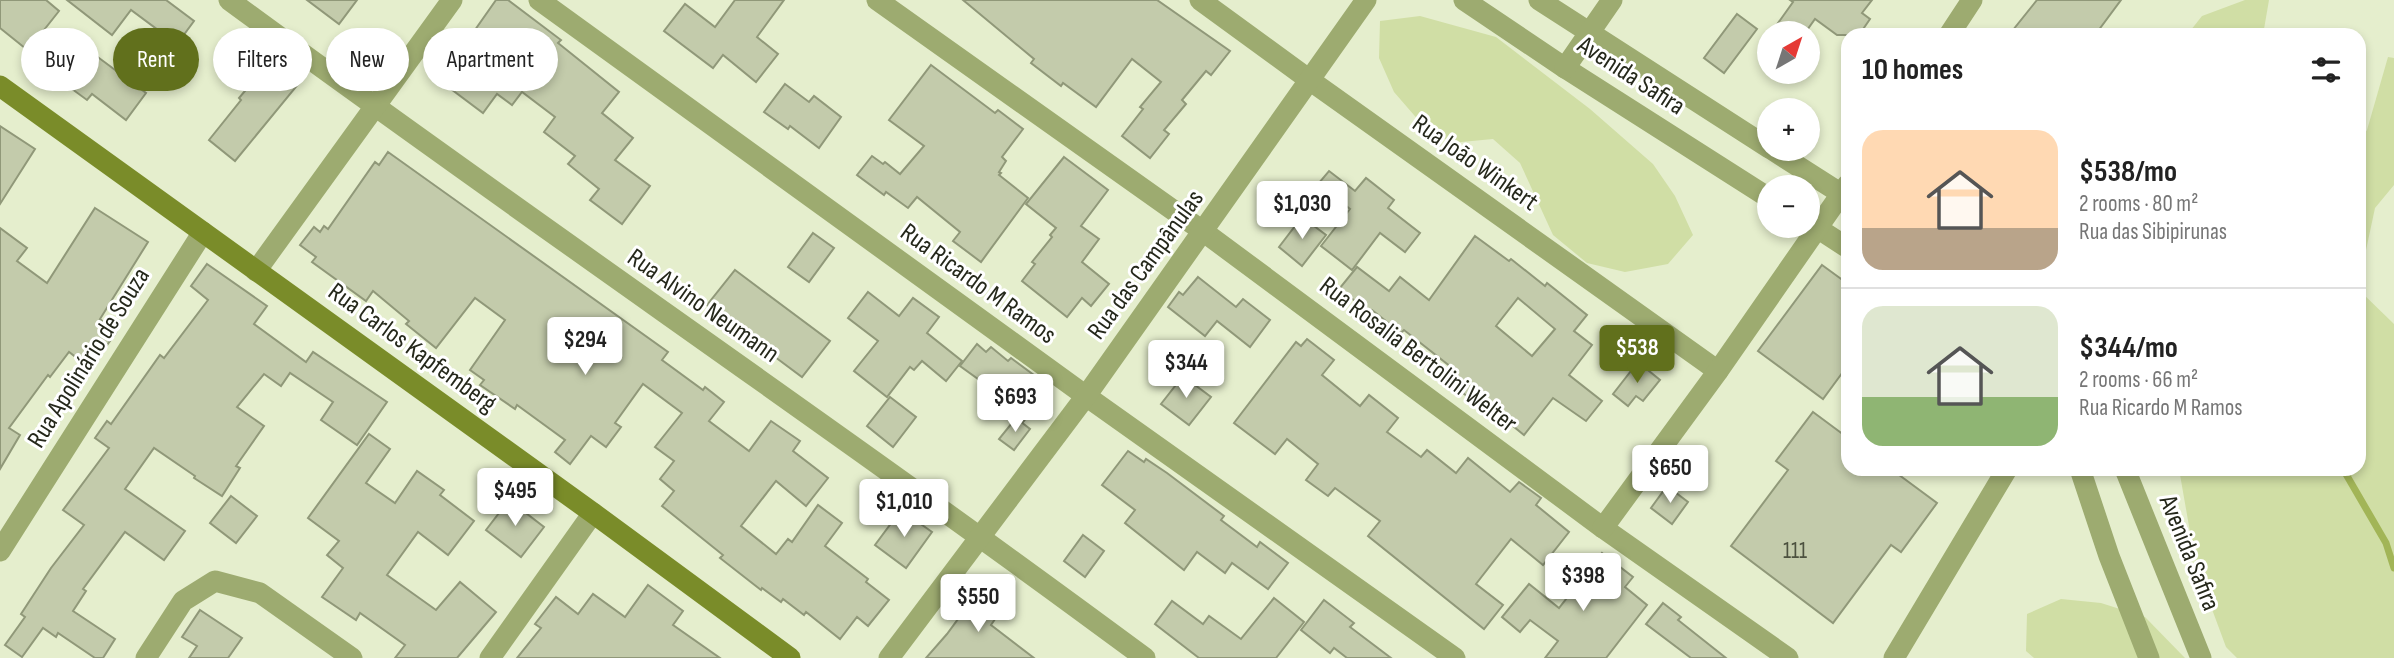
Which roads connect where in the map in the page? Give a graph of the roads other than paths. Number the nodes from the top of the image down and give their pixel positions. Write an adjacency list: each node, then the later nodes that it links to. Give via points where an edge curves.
1 (229, 0): 16 (street, Rua Alvino Neumann)
2 (452, 0): 16 (street)
3 (539, 0): 30 (street, Rua Ricardo M Ramos)
4 (877, 0): 25 (street, Rua Rosalia Bertolini Welter)
5 (1200, 0): 14 (street, Rua João Winkert)
6 (1366, 0): 14 (street, Rua das Campânulas)
7 (1464, 0): 13 (street, Avenida Safira)
8 (1539, 0): 12 (street, Avenida Safira)
9 (1612, 0): 12 (street)
10 (1972, 0): 11 (street)
11 (1954, 28)
12 (1588, 33): 13 (street); 17 (street, Avenida Safira)
13 (1565, 68): 20 (street, Avenida Safira)
14 (1311, 81): 25 (street, Rua das Campânulas); 29 (street, Rua João Winkert)
15 (0, 86): 24 (street, Rua Carlos Kapfemberg)
16 (374, 107): 28 (street); 36 (street, Rua Alvino Neumann)
17 (1757, 140)
18 (1792, 161): 19 (street, Avenida Safira)
19 (1841, 189)
20 (1757, 190)
21 (1841, 197): 22 (street)
22 (1820, 219)
23 (1820, 230): 27 (street)
24 (202, 232): 28 (street, Rua Carlos Kapfemberg); 37 (street, Rua Apolinário de Souza)
25 (1204, 232): 30 (street, Rua das Campânulas); 35 (street, Rua Rosalia Bertolini Welter)
26 (1805, 238): 29 (street)
27 (1841, 244)
28 (256, 271): 34 (street, Rua Carlos Kapfemberg)
29 (1718, 371): 35 (street)
30 (1086, 396): 36 (street, Rua das Campânulas); 44 (street, Rua Ricardo M Ramos)
31 (2003, 476): 46 (street)
32 (2082, 476): 47 (street)
33 (2128, 476): 48 (street, Avenida Safira)
34 (593, 513): 40 (street); 41 (street, Rua Carlos Kapfemberg)
35 (1603, 528): 45 (street, Rua Rosalia Bertolini Welter)
36 (982, 537): 42 (street, Rua das Campânulas); 43 (street, Rua Alvino Neumann)
37 (0, 551)
38 (146, 658): 39 (street, via 183,601 215,581 260,593)
39 (352, 658)
40 (490, 658)
41 (790, 658)
42 (889, 658)
43 (1145, 658)
44 (1455, 658)
45 (1788, 658)
46 (1894, 658)
47 (2149, 658)
48 (2201, 658)

